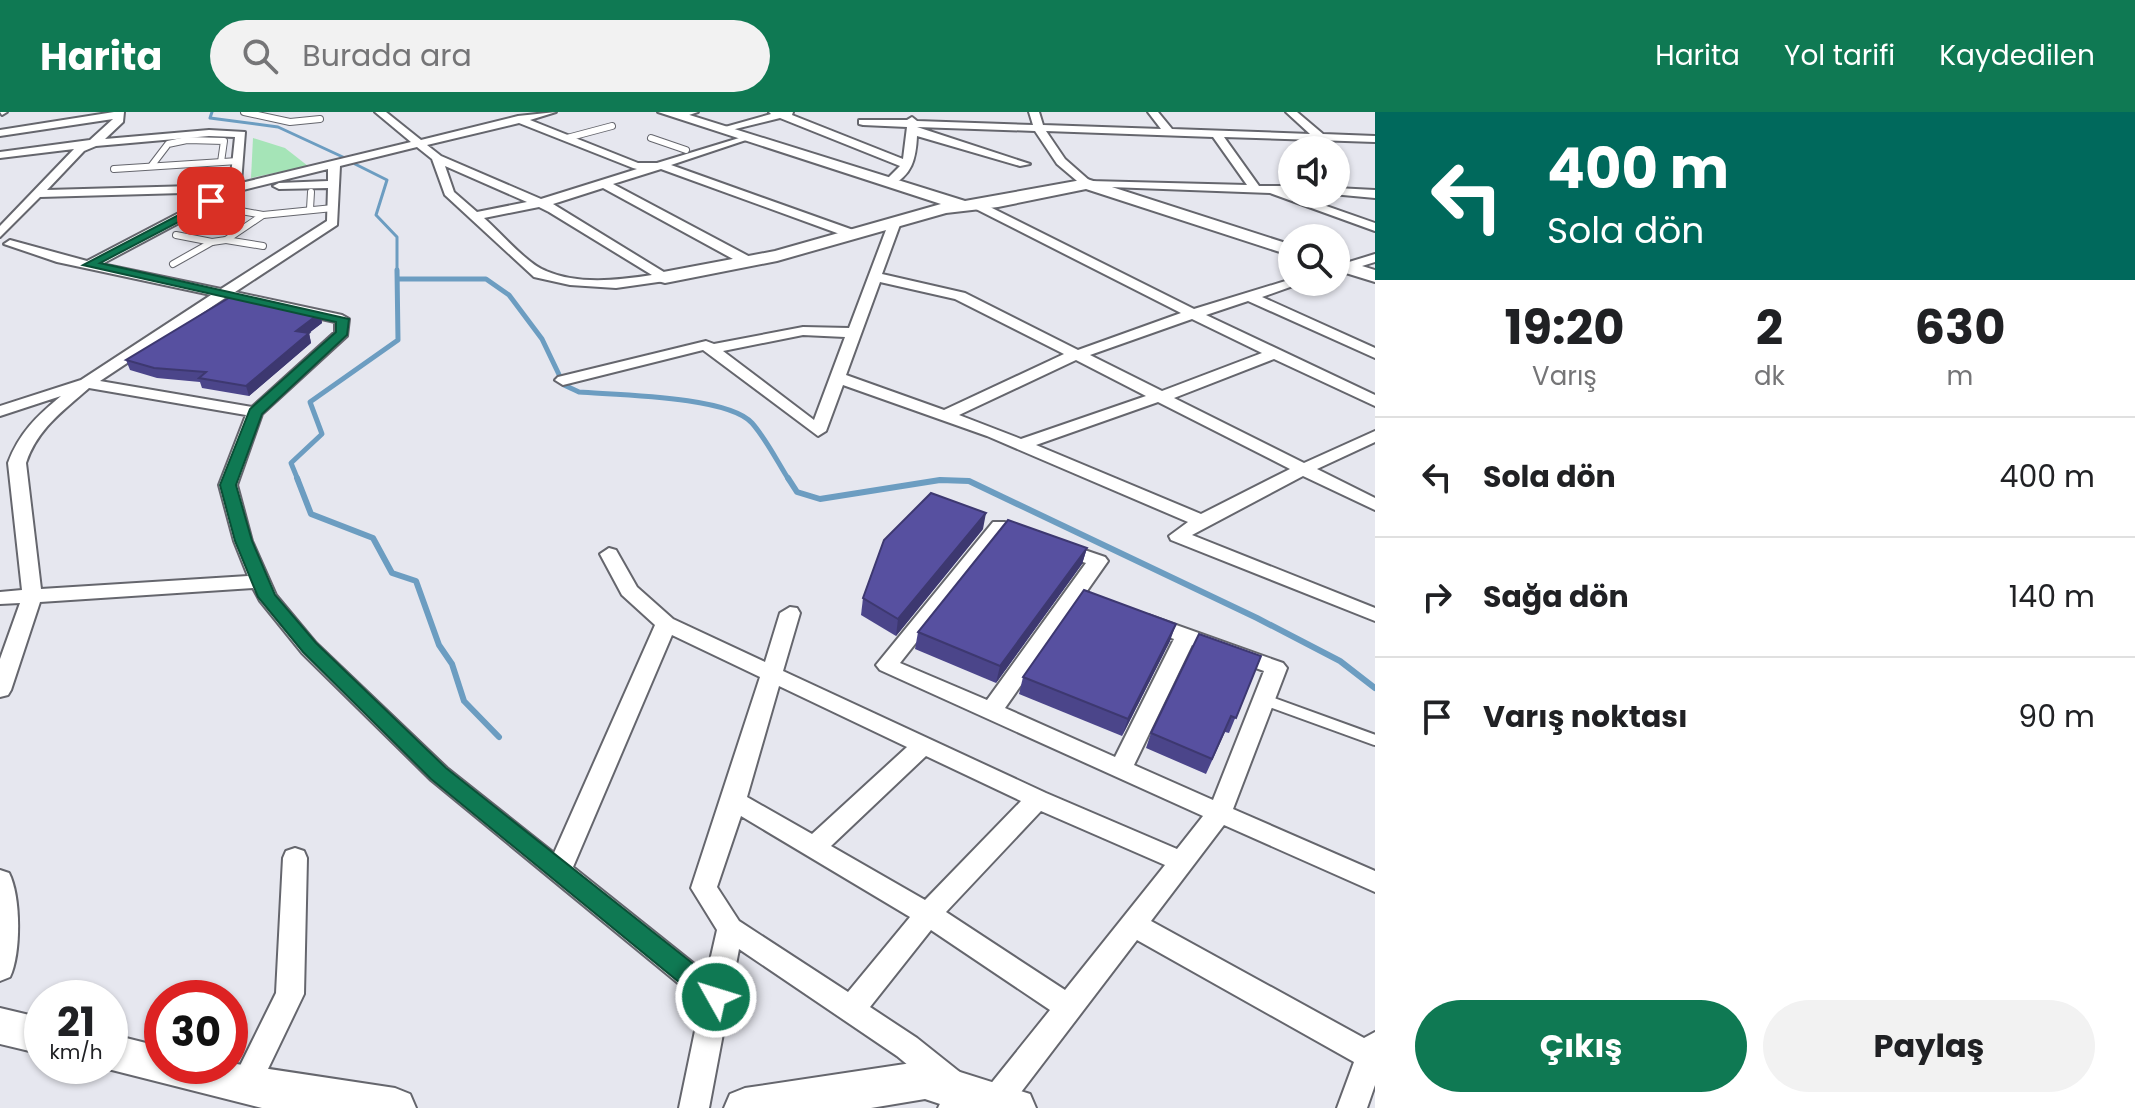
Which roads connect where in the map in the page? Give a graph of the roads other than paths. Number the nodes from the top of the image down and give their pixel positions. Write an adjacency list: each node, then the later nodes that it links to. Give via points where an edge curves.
1 (10, 112): 19 (street)
2 (244, 112): 13 (lane, via 290,122)
3 (380, 112): 31 (street)
4 (503, 112): 14 (street)
5 (551, 112): 14 (street)
6 (665, 112): 21 (street)
7 (1034, 112): 18 (street)
8 (1153, 112): 22 (street)
9 (1291, 112): 25 (street)
10 (119, 113): 19 (street); 30 (street, via 118,122)
11 (684, 113): 21 (street)
12 (782, 113): 21 (street); 42 (street)
13 (320, 119)
14 (521, 120): 26 (street); 31 (street)
15 (863, 122): 16 (street)
16 (912, 122): 18 (street); 39 (street); 42 (street)
17 (612, 126): 26 (lane)
18 (1038, 128): 22 (street); 50 (street, via 1063,167)
19 (21, 130): 20 (street); 33 (street)
20 (0, 133)
21 (733, 133): 34 (street); 45 (street); 47 (street)
22 (1170, 133): 23 (street)
23 (1217, 135): 24 (street); 52 (street)
24 (1278, 136)
25 (1319, 136)
26 (567, 138): 44 (street)
27 (651, 138): 34 (lane)
28 (1350, 138): 29 (street)
29 (1375, 139)
30 (92, 143): 32 (street); 37 (street, via 231,132 241,134); 55 (street); 57 (street)
31 (423, 145): 36 (street); 41 (street)
32 (64, 146): 33 (street); 43 (street)
33 (33, 149): 35 (street)
34 (686, 150): 44 (street)
35 (0, 155)
36 (437, 158): 59 (street); 65 (street, via 449,193)
37 (238, 161): 38 (lane); 51 (street)
38 (221, 162): 40 (lane); 40 (lane, via 224,141 187,140 168,144)
39 (1024, 164)
40 (152, 165): 46 (lane)
41 (334, 165): 48 (street); 51 (street)
42 (908, 165): 47 (street)
43 (0, 166)
44 (637, 166): 45 (street); 59 (street)
45 (662, 166): 49 (street); 68 (street)
46 (114, 169)
47 (890, 182): 60 (street)
48 (334, 184): 51 (street); 61 (street)
49 (604, 184): 59 (street); 76 (street)
50 (1087, 184): 52 (street); 60 (street); 74 (street)
51 (235, 188): 55 (street); 79 (street)
52 (1261, 189): 53 (street); 67 (street)
53 (1278, 190)
54 (311, 192): 63 (lane)
55 (52, 193): 57 (street); 70 (street)
56 (1350, 193): 58 (street)
57 (37, 194): 70 (street)
58 (1375, 194)
59 (539, 202): 65 (street); 82 (street)
60 (970, 204): 66 (street); 87 (street)
61 (333, 208): 63 (lane); 85 (street, via 333,222)
62 (230, 209): 64 (lane)
63 (310, 209): 64 (lane)
64 (263, 215): 71 (lane)
65 (474, 216): 82 (street, via 539,274 616,284)
66 (895, 222): 68 (street); 83 (street)
67 (1375, 227)
68 (852, 234): 76 (street)
69 (176, 235): 72 (lane)
70 (3, 240): 79 (street)
71 (226, 240): 72 (lane); 73 (lane)
72 (212, 242): 77 (lane)
73 (263, 246)
74 (1278, 246)
75 (1375, 258): 78 (street)
76 (749, 262): 82 (street)
77 (173, 264)
78 (1350, 264)
79 (89, 265): 85 (street)
80 (1350, 270): 81 (street)
81 (1375, 276)
82 (665, 277)
83 (876, 277): 88 (street); 92 (street, via 960,296)
84 (1278, 288): 86 (street)
85 (222, 292): 95 (street); 99 (street, via 342,319 342,333)
86 (1250, 297): 87 (street); 91 (street)
87 (1193, 314): 90 (street); 92 (street)
88 (856, 333): 89 (street, via 803,331); 93 (street)
89 (711, 349): 93 (street, via 818,431); 94 (street, via 706,345)
90 (1275, 353): 96 (street); 97 (street)
91 (1375, 354)
92 (1076, 355): 96 (street); 100 (street)
93 (839, 378): 100 (street)
94 (563, 380)
95 (86, 383): 98 (street); 99 (street); 110 (street, via 39,423 17,463)
96 (1158, 397): 102 (street); 103 (street)
97 (1375, 401)
98 (0, 411)
99 (255, 412): 109 (street, via 228,485)
100 (947, 415): 102 (street)
101 (1375, 436): 103 (street)
102 (1020, 445): 106 (street)
103 (1301, 469): 104 (street); 106 (street)
104 (1375, 505)
105 (974, 517): 120 (street, via 1006,528 887,665)
106 (1202, 521): 114 (street, via 1178,536)
107 (1041, 541): 120 (street, via 1098,561 1081,598)
108 (609, 554): 115 (street, via 629,591)
109 (260, 581): 110 (street); 130 (street, via 309,648 439,774)
110 (32, 596): 111 (street); 118 (street)
111 (0, 598)
112 (790, 613): 117 (street)
113 (1130, 615): 116 (street)
114 (1375, 615)
115 (666, 624): 117 (street); 130 (street)
116 (1186, 636): 119 (street, via 1276,668); 123 (street)
117 (770, 675): 122 (street); 125 (street)
118 (0, 690)
119 (1262, 699): 121 (lane); 126 (street)
120 (991, 711): 123 (street)
121 (1375, 740)
122 (924, 745): 124 (street); 127 (street)
123 (1121, 768): 126 (street)
124 (1038, 799): 129 (street); 133 (street)
125 (734, 801): 127 (street); 135 (street, via 704,888)
126 (1220, 812): 129 (street); 132 (street)
127 (814, 847): 133 (street)
128 (295, 858): 144 (street, via 290,994)
129 (1181, 861): 134 (street)
130 (559, 871): 137 (street)
131 (0, 880): 136 (street)
132 (1375, 882)
133 (928, 914): 138 (street); 139 (street)
134 (1132, 924): 138 (street); 142 (street)
135 (730, 929): 137 (street); 139 (street)
136 (0, 969)
137 (716, 997): 147 (street)
138 (1068, 1007): 145 (street)
139 (851, 1009): 145 (street)
140 (0, 1026): 141 (street)
141 (24, 1032)
142 (1374, 1053): 149 (street)
143 (237, 1084): 144 (street)
144 (245, 1086): 146 (street)
145 (981, 1102): 148 (street, via 925,1080)
146 (395, 1108)
147 (694, 1108)
148 (745, 1108)
149 (1352, 1108)

